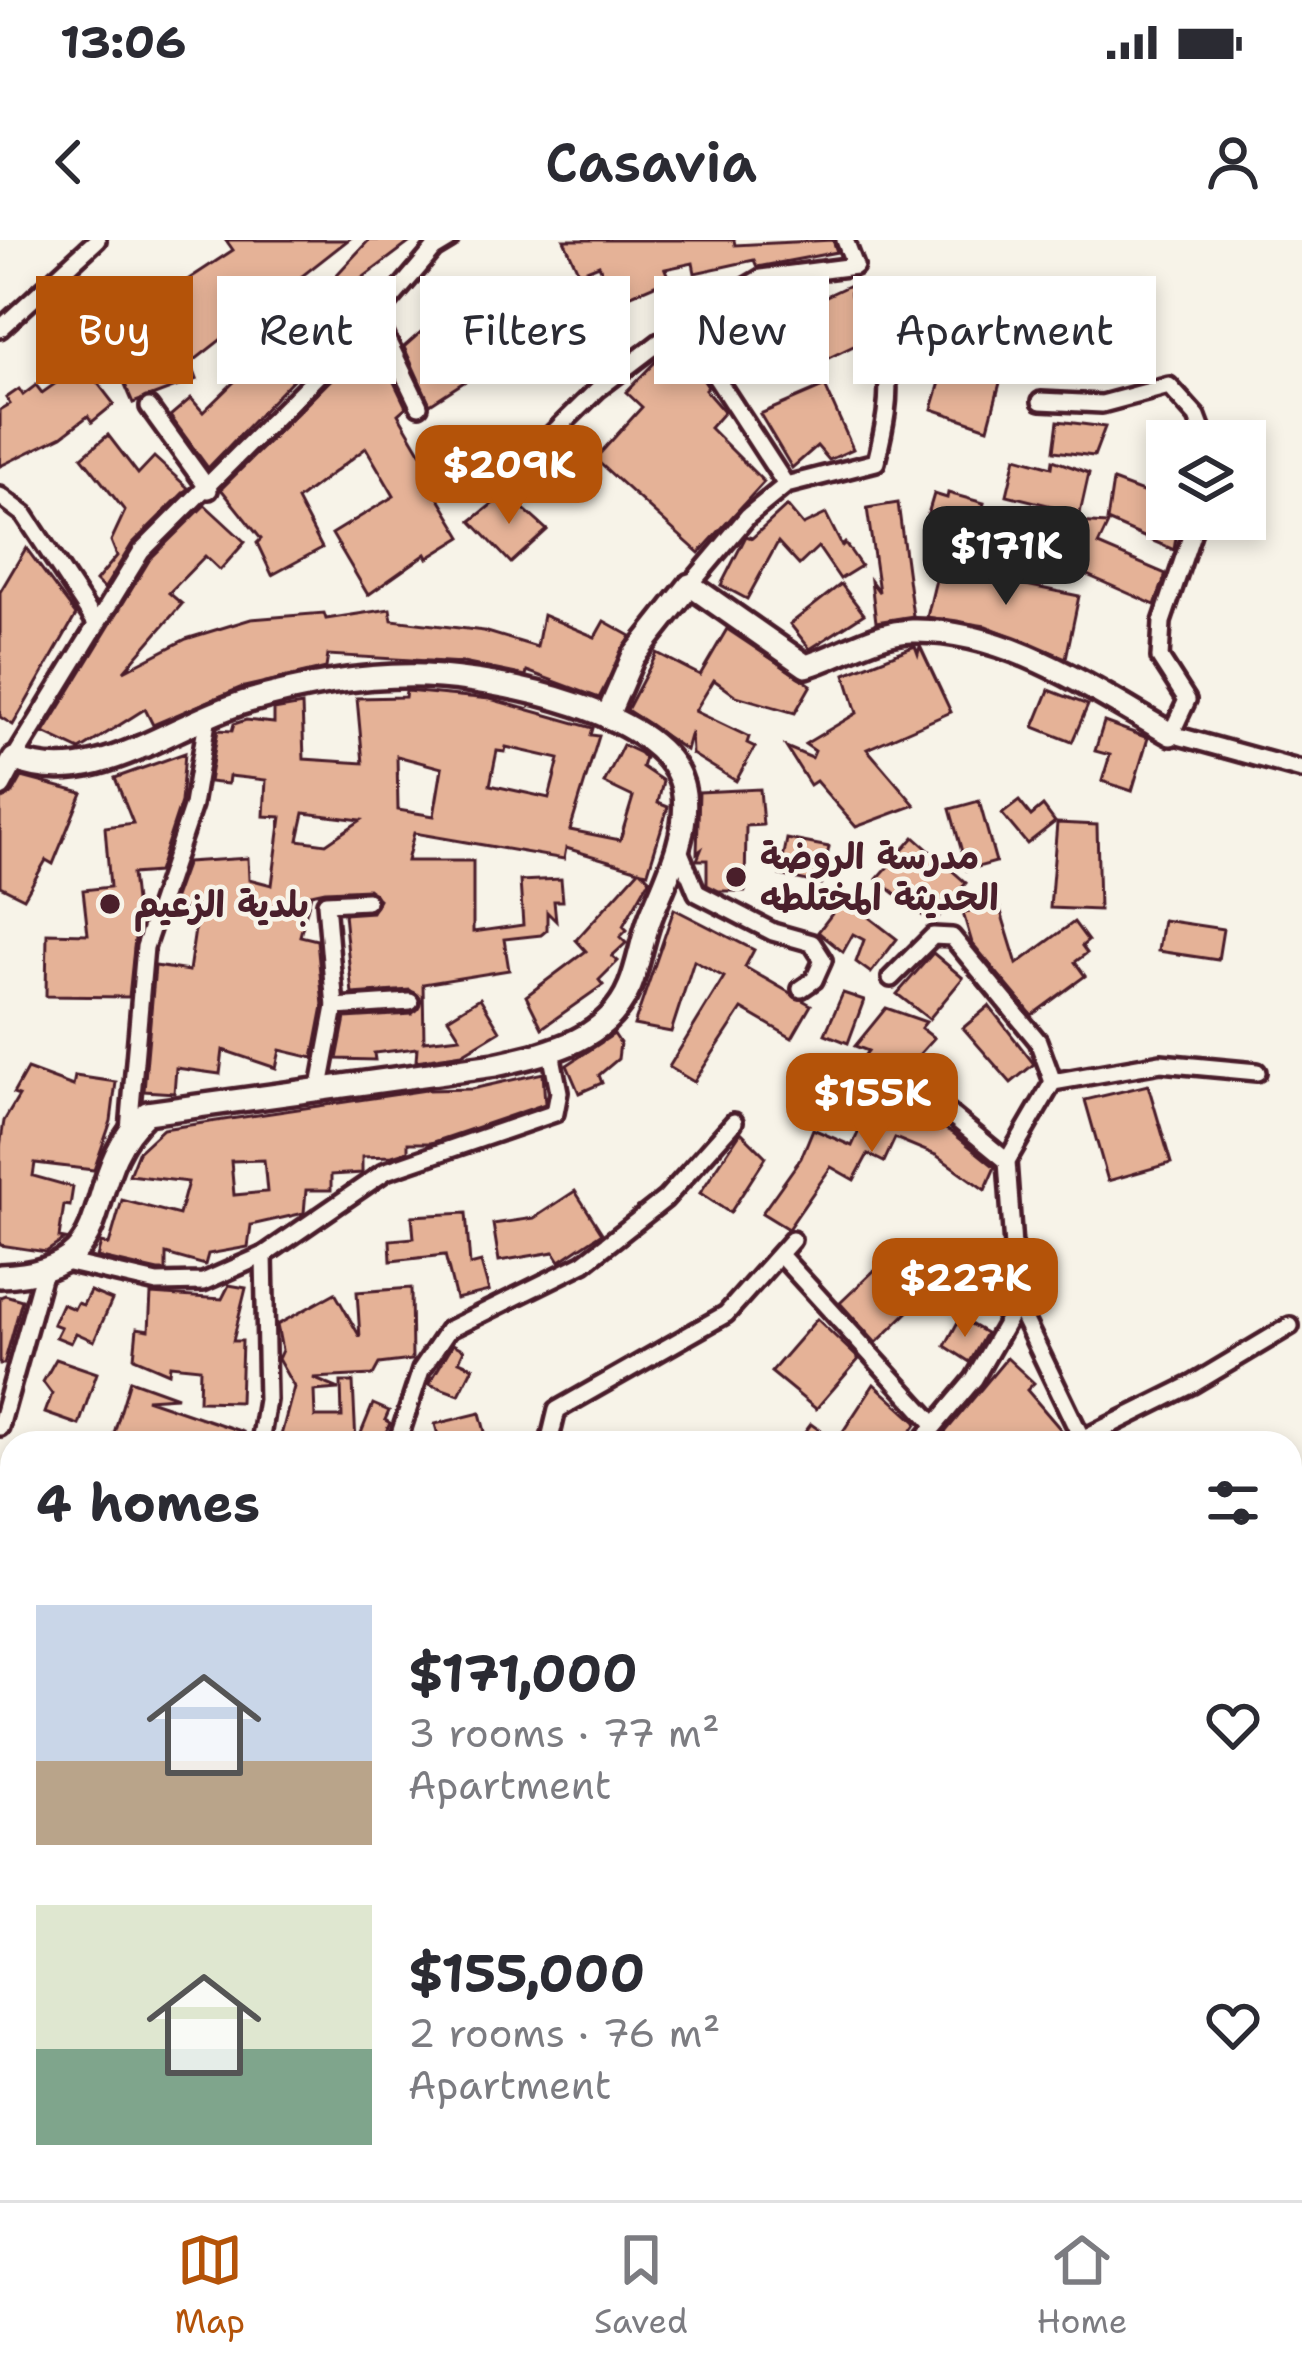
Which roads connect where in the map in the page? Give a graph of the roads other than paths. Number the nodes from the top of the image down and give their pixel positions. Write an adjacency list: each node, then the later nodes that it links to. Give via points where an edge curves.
1 (97, 240): 7 (street)
2 (449, 240): 4 (street)
3 (845, 240): 5 (street, via 855,266)
4 (431, 244): 6 (street)
5 (777, 276)
6 (396, 290)
7 (0, 329)
8 (654, 346): 17 (street)
9 (396, 358): 14 (street)
10 (311, 384): 19 (street)
11 (720, 384): 18 (street)
12 (889, 384): 18 (street, via 876,462)
13 (1041, 401): 16 (street, via 1102,404 1169,386)
14 (419, 406)
15 (148, 407): 19 (street)
16 (1198, 420)
17 (511, 475)
18 (787, 485): 22 (street, via 748,516)
19 (209, 490): 23 (street, via 141,553)
20 (0, 496): 23 (street, via 23,514)
21 (1190, 540): 26 (street, via 1162,622 1160,658 1187,700)
22 (690, 585): 25 (street, via 633,657); 26 (street, via 806,666 911,631 989,643 1049,666)
23 (96, 623): 27 (street)
24 (208, 716): 25 (street, via 325,682 426,676 501,684); 27 (street, via 74,770); 42 (street, via 193,805 145,946)
25 (607, 717): 30 (street, via 650,741 679,774)
26 (1172, 734): 28 (street)
27 (14, 759): 29 (street)
28 (1302, 770)
29 (0, 785)
30 (678, 847): 33 (street, via 697,893 812,943 823,961); 36 (street, via 620,1004 587,1035)
31 (367, 901): 35 (street, via 326,903)
32 (891, 978): 38 (street, via 933,935 952,937 1038,1041)
33 (801, 989)
34 (410, 1002): 35 (street)
35 (335, 1007): 40 (street)
36 (550, 1052): 40 (street); 45 (street, via 555,1113 386,1171)
37 (1257, 1072): 38 (street, via 1161,1063)
38 (1054, 1082): 43 (street)
39 (916, 1086): 43 (street)
40 (320, 1087): 42 (street, via 147,1113)
41 (734, 1122): 55 (street, via 665,1199 584,1263 448,1330 421,1370)
42 (128, 1130): 47 (street)
43 (1007, 1161): 50 (street)
44 (792, 1240): 46 (street)
45 (264, 1255): 47 (street, via 203,1282 157,1283); 54 (street)
46 (781, 1256): 52 (street); 56 (street, via 726,1314 557,1410)
47 (69, 1263): 48 (street)
48 (44, 1274): 49 (street); 53 (street)
49 (0, 1276)
50 (1017, 1304): 52 (street, via 974,1379); 58 (street)
51 (1290, 1326): 59 (street)
52 (934, 1424): 57 (street)
53 (0, 1427)
54 (262, 1431)
55 (401, 1431)
56 (552, 1431)
57 (929, 1431)
58 (1075, 1431)
59 (1100, 1431)

